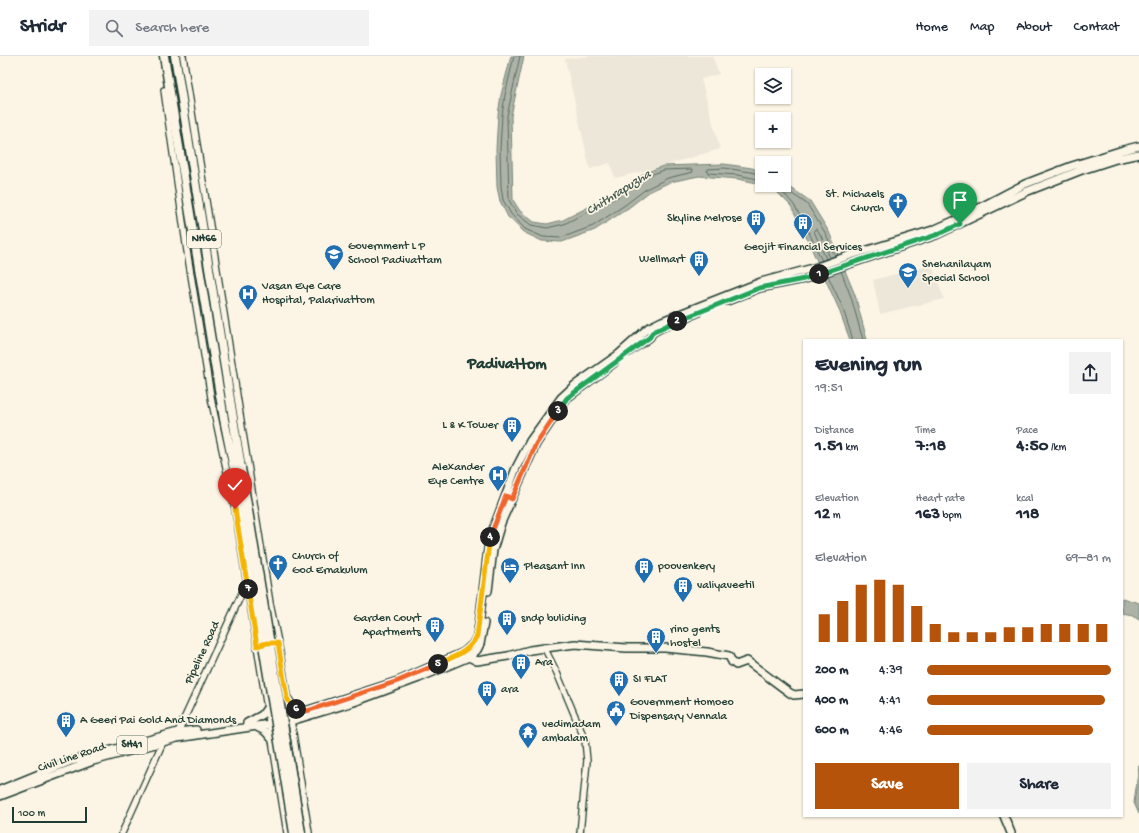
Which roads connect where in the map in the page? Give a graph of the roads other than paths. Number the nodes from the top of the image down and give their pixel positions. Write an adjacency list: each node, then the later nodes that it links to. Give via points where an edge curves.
1 (164, 56): 6 (highway, NH66)
2 (175, 56): 5 (highway, NH66)
3 (183, 56): 12 (street)
4 (164, 90): 13 (street, via 177,188)
5 (186, 124): 6 (highway); 12 (highway, NH66)
6 (176, 126): 11 (highway, NH66)
7 (1139, 146): 9 (main road)
8 (1139, 154): 9 (main road)
9 (1083, 166): 10 (main road, via 936,235 852,264); 10 (main road, via 1025,184 933,230 848,256)
10 (819, 271): 15 (main road, via 761,282 648,328 624,350 561,398 530,441 516,468)
11 (224, 419): 13 (street); 14 (highway, NH66)
12 (238, 421): 14 (highway, NH66); 17 (street)
13 (216, 423): 16 (street, via 235,509)
14 (238, 468): 43 (highway, NH66, bridge); 44 (highway, NH66, bridge)
15 (509, 497): 22 (main road, via 493,550 482,640 477,650); 23 (main road, via 489,540 477,636 473,644 464,652)
16 (247, 582): 18 (street); 31 (street, Pipeline Road)
17 (276, 632): 18 (street, via 272,636); 19 (street)
18 (256, 636): 20 (street)
19 (278, 643): 20 (street); 25 (street)
20 (257, 646): 26 (street)
21 (544, 647): 22 (main road, via 477,661); 24 (main road, via 575,644 707,652 729,656 736,665 747,660 790,693); 46 (street, via 585,740 587,761)
22 (469, 657): 23 (main road, via 419,678)
23 (405, 680): 27 (main road); 28 (main road, via 354,702)
24 (803, 694)
25 (287, 698): 27 (main road, via 294,708); 28 (street)
26 (267, 708): 29 (street); 30 (main road, via 262,716)
27 (307, 711): 28 (main road)
28 (291, 718): 36 (street)
29 (269, 722): 30 (main road, Civil Line Road / SH41); 32 (street)
30 (250, 725): 31 (main road, Civil Line Road / SH41); 32 (main road, via 261,728); 33 (main road, Civil Line Road / SH41)
31 (178, 732): 34 (main road, Civil Line Road / SH41, via 71,761)
32 (272, 738): 37 (street)
33 (163, 742): 35 (main road, Civil Line Road / SH41, via 93,762); 41 (street)
34 (0, 790)
35 (0, 796)
36 (304, 798): 37 (street, via 298,802); 39 (street)
37 (281, 801): 40 (street)
38 (1004, 817): 47 (main road)
39 (308, 820): 40 (street, via 302,818); 45 (street)
40 (285, 823): 42 (street)
41 (122, 833)
42 (287, 833)
43 (294, 833)
44 (301, 833)
45 (310, 833)
46 (580, 833)
47 (1011, 833)

